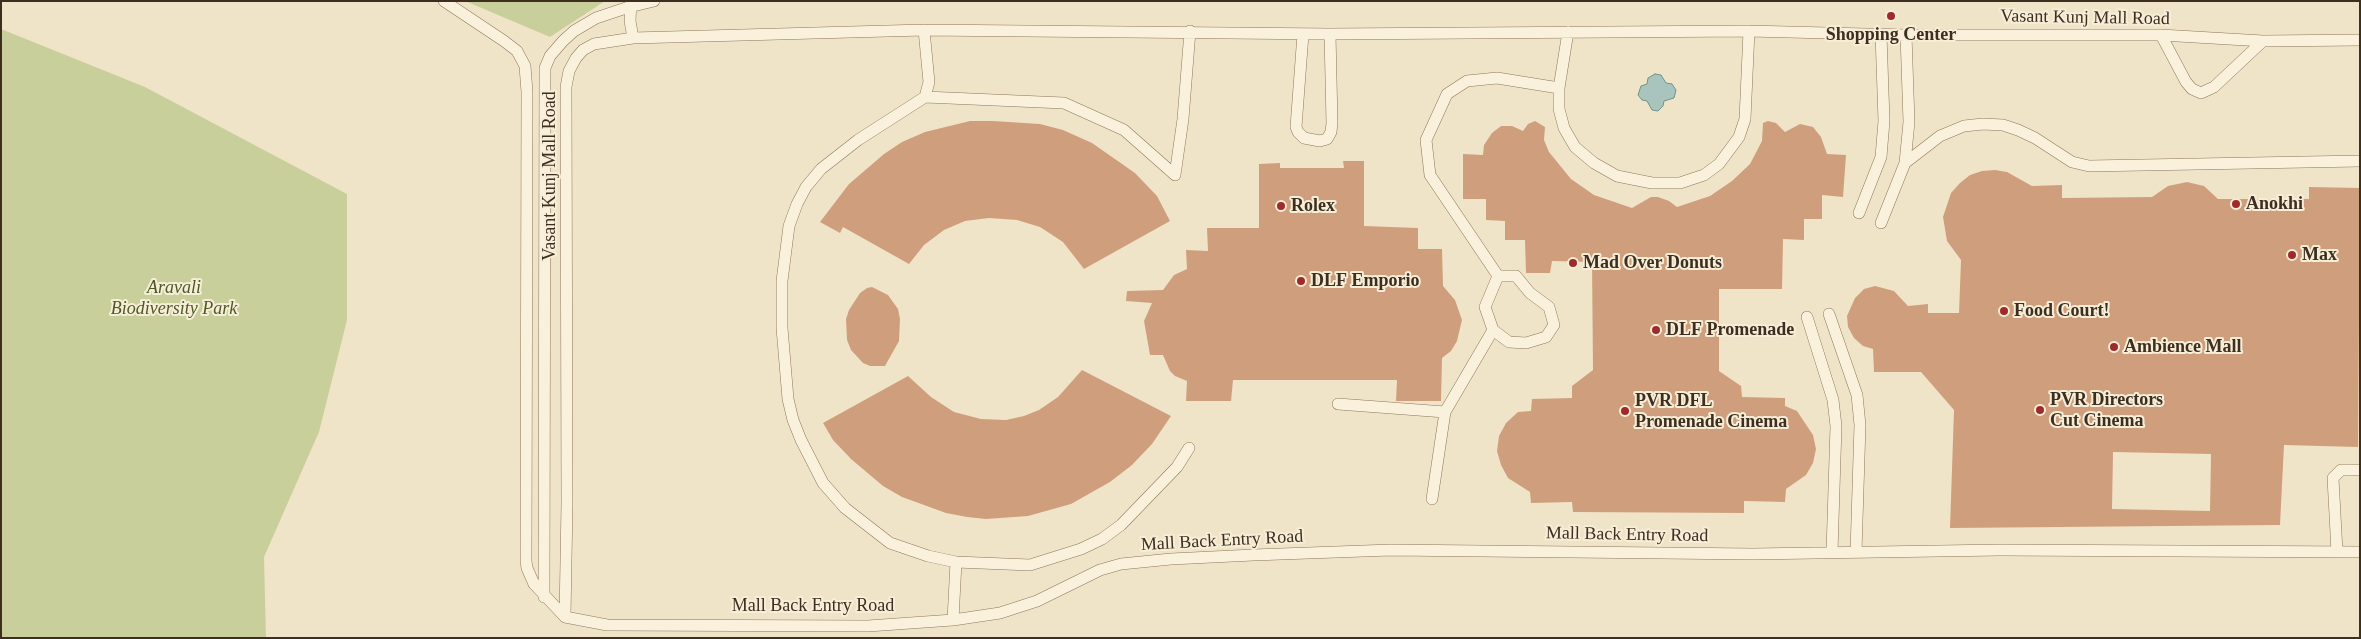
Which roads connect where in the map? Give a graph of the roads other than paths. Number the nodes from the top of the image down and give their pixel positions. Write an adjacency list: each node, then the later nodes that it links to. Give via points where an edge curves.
1 (444, 1): 36 (lane, via 517,51 525,66 526,561 529,575)
2 (654, 1): 3 (lane, Vasant Kunj Mall Road)
3 (630, 4): 13 (lane); 36 (lane, Vasant Kunj Mall Road, via 596,18 574,32 550,56 545,68)
4 (924, 30): 5 (lane, Vasant Kunj Mall Road); 13 (lane, Vasant Kunj Mall Road); 17 (lane, via 929,82)
5 (1190, 31): 8 (lane, Vasant Kunj Mall Road); 17 (lane, via 1175,175 1124,130 1064,103)
6 (1749, 31): 7 (lane, Vasant Kunj Mall Road); 10 (lane, Vasant Kunj Mall Road); 16 (lane, via 1740,137 1719,164 1704,174 1680,182 1652,183 1617,176 1594,163 1576,146 1564,128 1559,109)
7 (1568, 32): 9 (lane, Vasant Kunj Mall Road); 16 (lane)
8 (1303, 34): 9 (lane, Vasant Kunj Mall Road); 9 (lane, via 1296,127 1304,138 1320,141 1327,139 1332,123)
9 (1330, 34)
10 (1881, 34): 11 (lane, Vasant Kunj Mall Road); 20 (lane, via 1884,121 1881,157)
11 (1906, 35): 12 (lane, Vasant Kunj Mall Road); 19 (lane, via 1909,122)
12 (2161, 35): 15 (lane, Vasant Kunj Mall Road); 15 (lane, via 2186,82 2201,93 2214,87)
13 (634, 38): 37 (lane, Vasant Kunj Mall Road, via 607,40 583,50 568,71 566,87)
14 (2360, 40): 15 (lane, Vasant Kunj Mall Road)
15 (2263, 41)
16 (1559, 88): 22 (lane, via 1497,78 1467,81 1447,94 1426,140 1430,176)
17 (925, 97): 35 (lane, via 851,145 821,169 806,187 791,218 785,245 782,328 793,420 823,483 845,508 879,536 915,552)
18 (2360, 161): 19 (lane, via 2089,166 2072,162 2035,138 2003,124 1983,124 1964,126 1940,136)
19 (1905, 163): 21 (lane)
20 (1859, 213)
21 (1881, 223)
22 (1498, 276): 25 (lane, via 1485,307); 25 (lane, via 1516,276 1530,294 1549,307 1554,325 1546,337 1526,343 1509,342)
23 (1829, 314): 32 (lane, via 1857,394 1860,425)
24 (1807, 317): 31 (lane, via 1833,400 1836,426)
25 (1493, 330): 27 (lane)
26 (1338, 404): 27 (lane)
27 (1445, 412): 30 (lane)
28 (1188, 448): 35 (lane, via 1178,468 1145,503 1121,525 1090,545 1030,565)
29 (2360, 470): 33 (lane, via 2341,470 2333,478)
30 (1432, 499)
31 (1832, 552): 32 (lane, Mall Back Entry Road); 38 (lane, Mall Back Entry Road, via 1391,550 1170,559 1121,564 1100,570 1038,601 1000,613)
32 (1856, 552): 33 (lane, Mall Back Entry Road)
33 (2337, 552): 34 (lane, Mall Back Entry Road)
34 (2360, 552)
35 (956, 562): 38 (lane)
36 (544, 597): 37 (lane)
37 (565, 617): 38 (lane, Mall Back Entry Road, via 607,625 868,626)
38 (953, 620)

